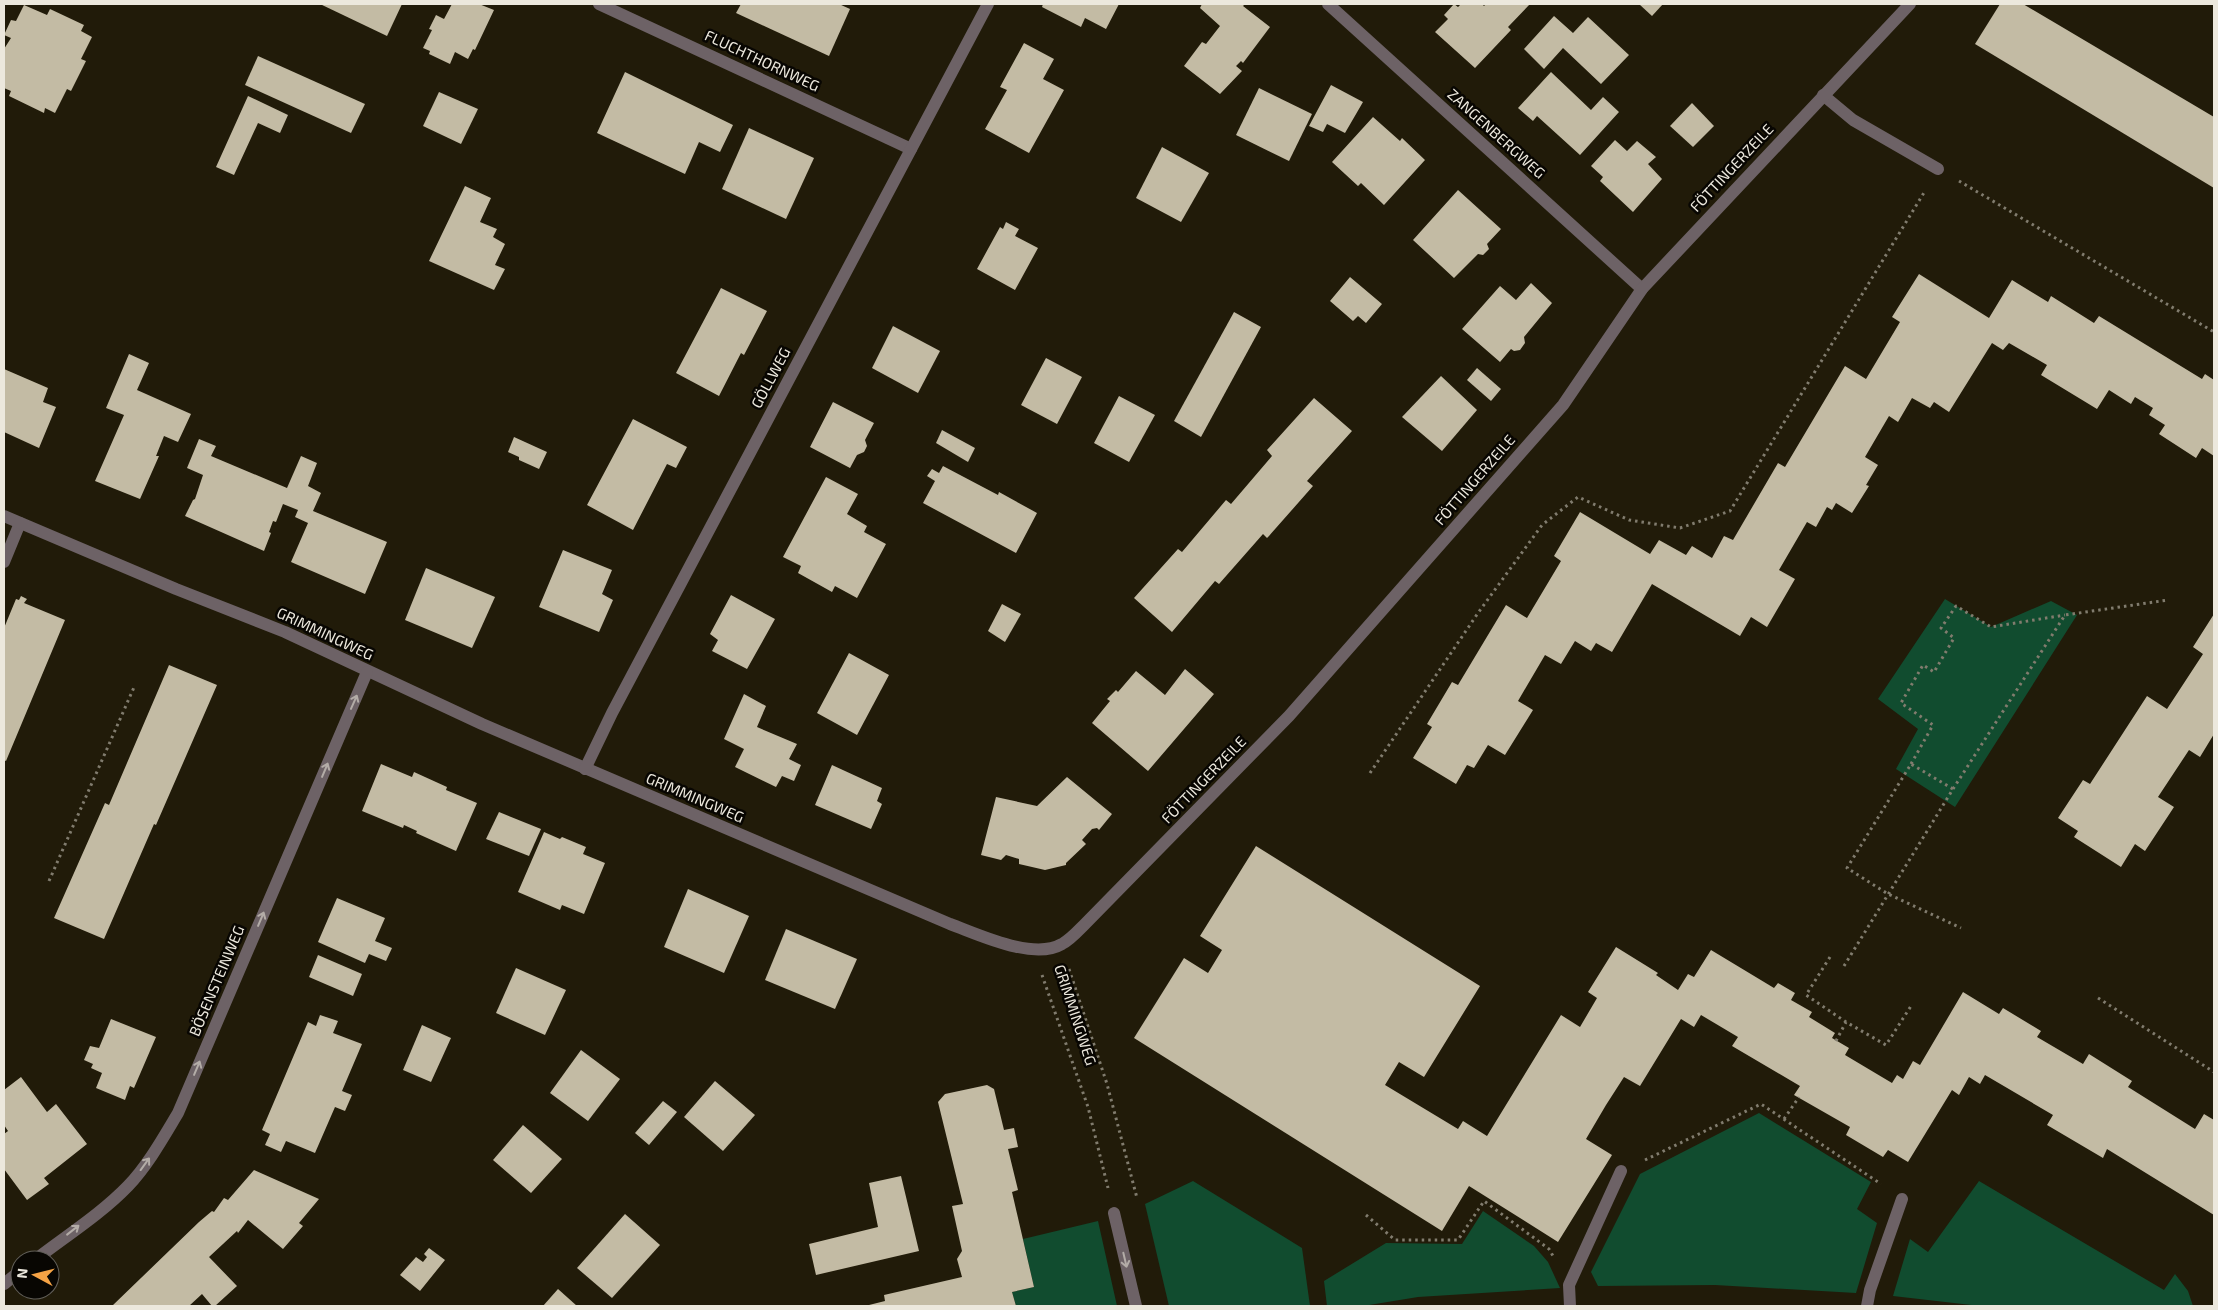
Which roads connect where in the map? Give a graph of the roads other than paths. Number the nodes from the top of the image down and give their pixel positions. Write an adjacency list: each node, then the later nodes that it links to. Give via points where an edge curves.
1 (599, 4): 6 (street, FLUCHTHORNWEG)
2 (988, 4): 6 (street, GÖLLWEG)
3 (1328, 4): 8 (street, ZANGENBERGWEG)
4 (1910, 4): 5 (street, FÖTTINGERZEILE)
5 (1823, 95): 7 (street, via 1852,120); 8 (street, FÖTTINGERZEILE)
6 (910, 149): 13 (street, GÖLLWEG)
7 (1938, 169)
8 (1642, 289): 14 (street, FÖTTINGERZEILE, via 1563,405 1295,709 1085,924 1061,945)
9 (4, 516): 10 (street, GRIMMINGWEG)
10 (20, 523): 11 (street); 12 (street, GRIMMINGWEG, via 285,632)
11 (4, 562)
12 (368, 672): 13 (street, GRIMMINGWEG); 18 (street, BÖSENSTEINWEG, one-way to 12, via 128,1185 160,1144 178,1113)
13 (585, 769): 14 (street, GRIMMINGWEG, via 950,924)
14 (1038, 950)
15 (1621, 1171): 20 (street, via 1569,1285)
16 (1902, 1198): 21 (street)
17 (1114, 1213): 19 (street, one-way to 19)
18 (48, 1250)
19 (1136, 1306)
20 (1570, 1306)
21 (1867, 1306)

